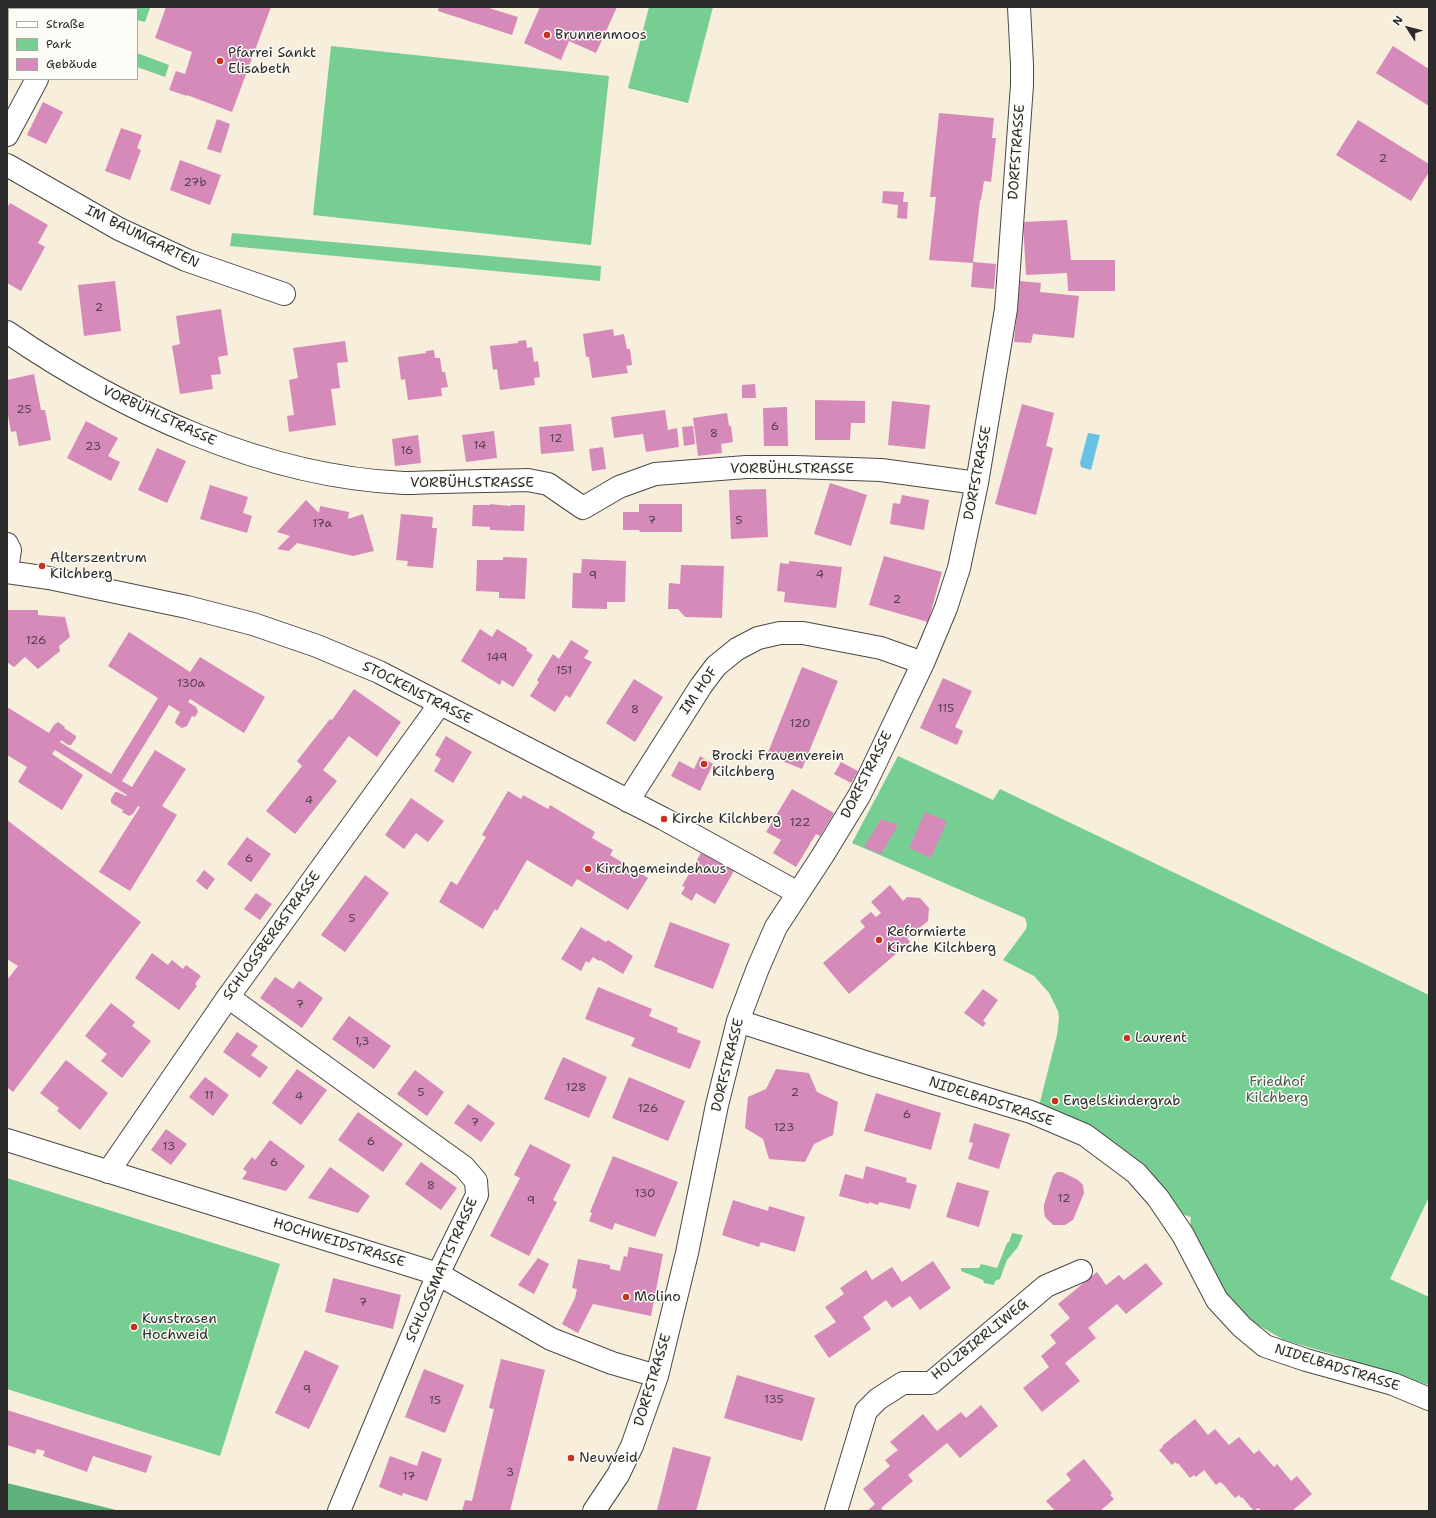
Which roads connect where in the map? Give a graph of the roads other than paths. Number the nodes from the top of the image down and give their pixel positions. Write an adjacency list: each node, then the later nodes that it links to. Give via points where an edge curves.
1 (1019, 7): 7 (street, DORFSTRASSE, via 1022,86 1006,309)
2 (36, 80): 3 (street)
3 (7, 135)
4 (7, 164): 5 (street, IM BAUMGARTEN, via 119,229 186,260)
5 (284, 294)
6 (7, 332): 7 (street, VORBÜHLSTRASSE, via 95,387 158,419 213,442 271,460 338,476 404,483 528,480 548,484 583,508 619,487 655,474 746,467 881,470)
7 (977, 483): 11 (street, DORFSTRASSE, via 959,568 946,608)
8 (7, 544): 9 (street, via 10,550)
9 (7, 569)
10 (7, 572): 12 (street, STOCKENSTRASSE, via 49,578 187,607 253,624 337,654 379,672)
11 (923, 663): 13 (street, IM HOF, via 881,648 803,633 780,633 758,638 737,649 716,666); 14 (street, DORFSTRASSE, via 859,796)
12 (440, 704): 13 (street, STOCKENSTRASSE); 15 (street, SCHLOSSBERGSTRASSE)
13 (628, 801): 14 (street, STOCKENSTRASSE)
14 (798, 893): 16 (street, DORFSTRASSE, via 766,948)
15 (228, 997): 18 (street, SCHLOSSBERGSTRASSE); 20 (street, SCHLOSSMATTSTRASSE, via 464,1167 476,1181 477,1195)
16 (738, 1021): 21 (street, DORFSTRASSE, via 717,1104 688,1253); 22 (street, NIDELBADSTRASSE, via 1031,1112 1085,1135 1141,1178 1183,1235 1217,1300 1242,1327 1266,1346 1393,1384)
17 (7, 1140): 18 (street, HOCHWEIDSTRASSE)
18 (108, 1172): 20 (street, HOCHWEIDSTRASSE)
19 (1081, 1272): 25 (street, HOLZBIRRLIWEG, via 1046,1286 931,1382 903,1383 878,1399 866,1411)
20 (438, 1274): 21 (street, HOCHWEIDSTRASSE, via 551,1339 612,1363); 24 (street, SCHLOSSMATTSTRASSE)
21 (658, 1376): 23 (street, DORFSTRASSE, via 632,1446)
22 (1429, 1399)
23 (597, 1510)
24 (339, 1511)
25 (836, 1511)

